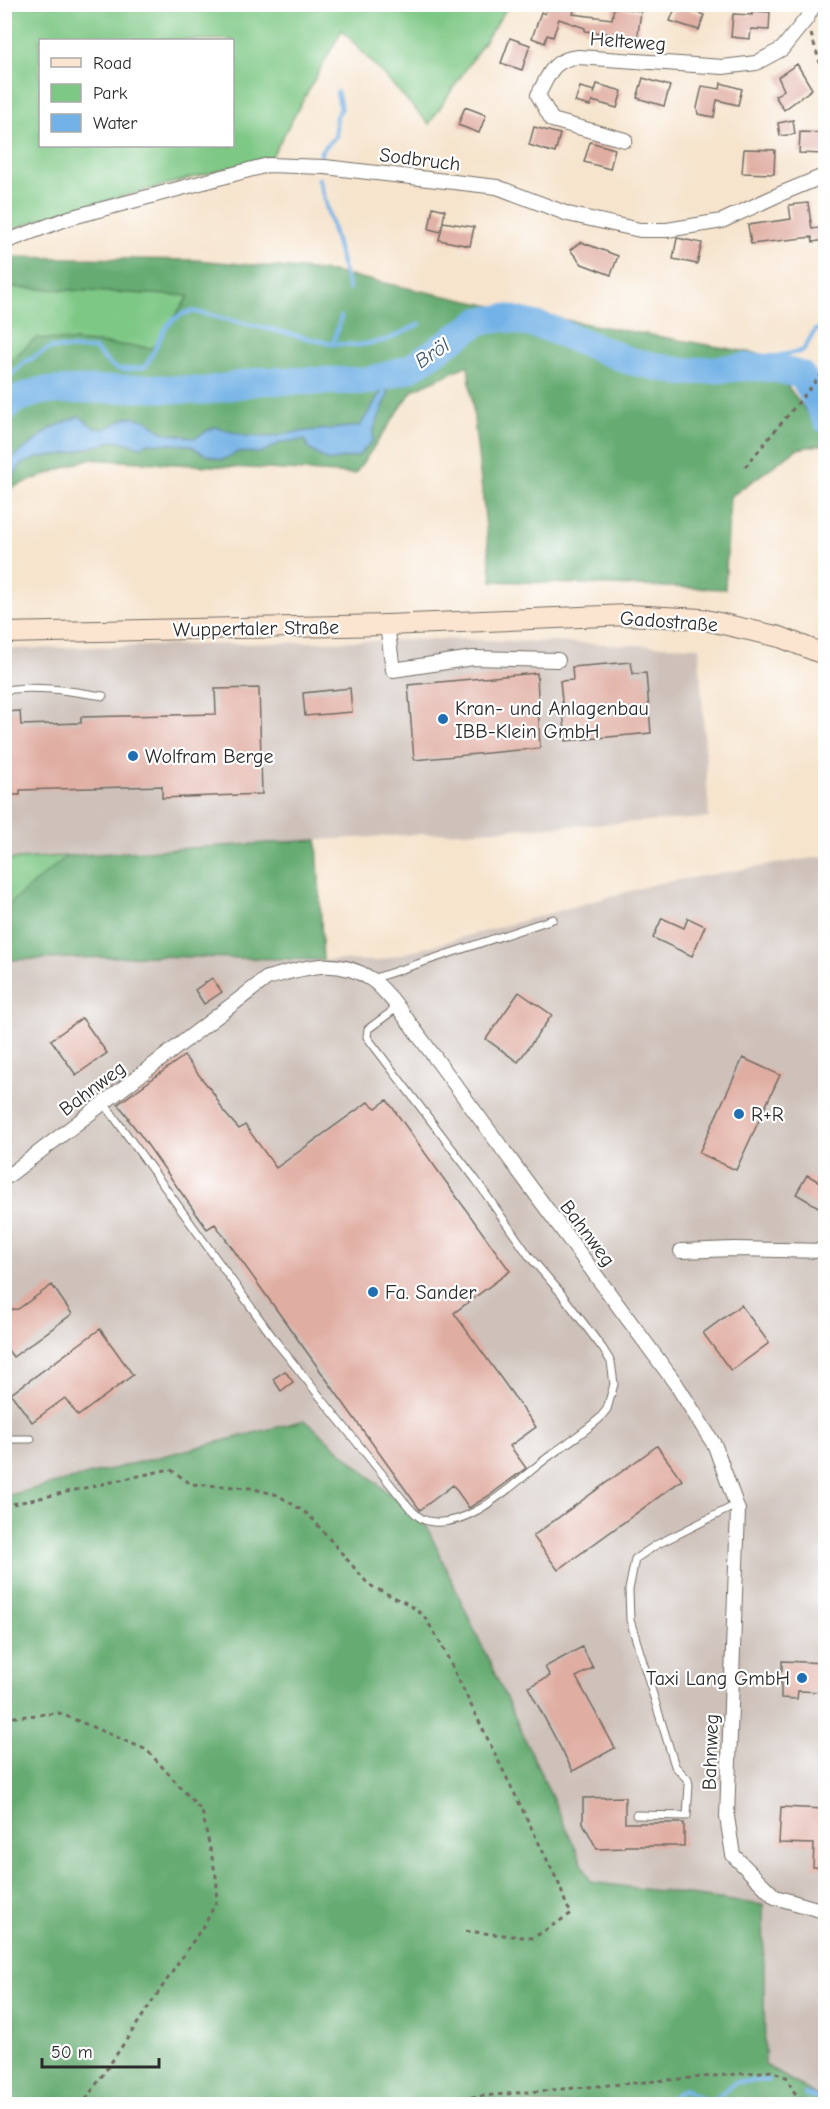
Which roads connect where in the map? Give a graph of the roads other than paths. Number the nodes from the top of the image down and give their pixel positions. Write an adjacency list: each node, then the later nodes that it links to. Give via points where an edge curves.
1 (814, 4): 2 (street, Helteweg, via 782,49 756,63 723,67 578,57 565,58 554,66 538,95 552,120)
2 (625, 140)
3 (825, 175): 4 (street, Sodbruch, via 722,221 640,230 568,214 497,188 325,167 268,165 69,218)
4 (4, 244)
5 (508, 621): 6 (main road, Wuppertaler Straße); 8 (main road, Gadostraße, via 629,615 701,619 780,637)
6 (387, 625): 7 (main road, Wuppertaler Straße); 9 (street, via 393,670 473,657)
7 (4, 633)
8 (825, 655)
9 (558, 660)
10 (4, 690): 11 (lane, via 71,690)
11 (103, 696)
12 (553, 919): 13 (lane)
13 (372, 980): 14 (street, Bahnweg); 15 (street, Bahnweg, via 343,966 312,965 267,978)
14 (398, 1007): 15 (lane, via 368,1029 367,1037 603,1349 614,1373 612,1397 599,1419 469,1515 430,1521 410,1508 277,1343); 21 (street, Bahnweg, via 676,1384 716,1446)
15 (104, 1103): 16 (street, Bahnweg)
16 (4, 1179)
17 (681, 1251): 18 (street)
18 (825, 1251)
19 (4, 1439): 20 (lane)
20 (31, 1439)
21 (736, 1505): 22 (lane, via 635,1559 629,1590 630,1620 675,1766 689,1785 687,1816); 23 (street, Bahnweg, via 727,1817 733,1855 775,1897)
22 (636, 1815)
23 (825, 1909)

